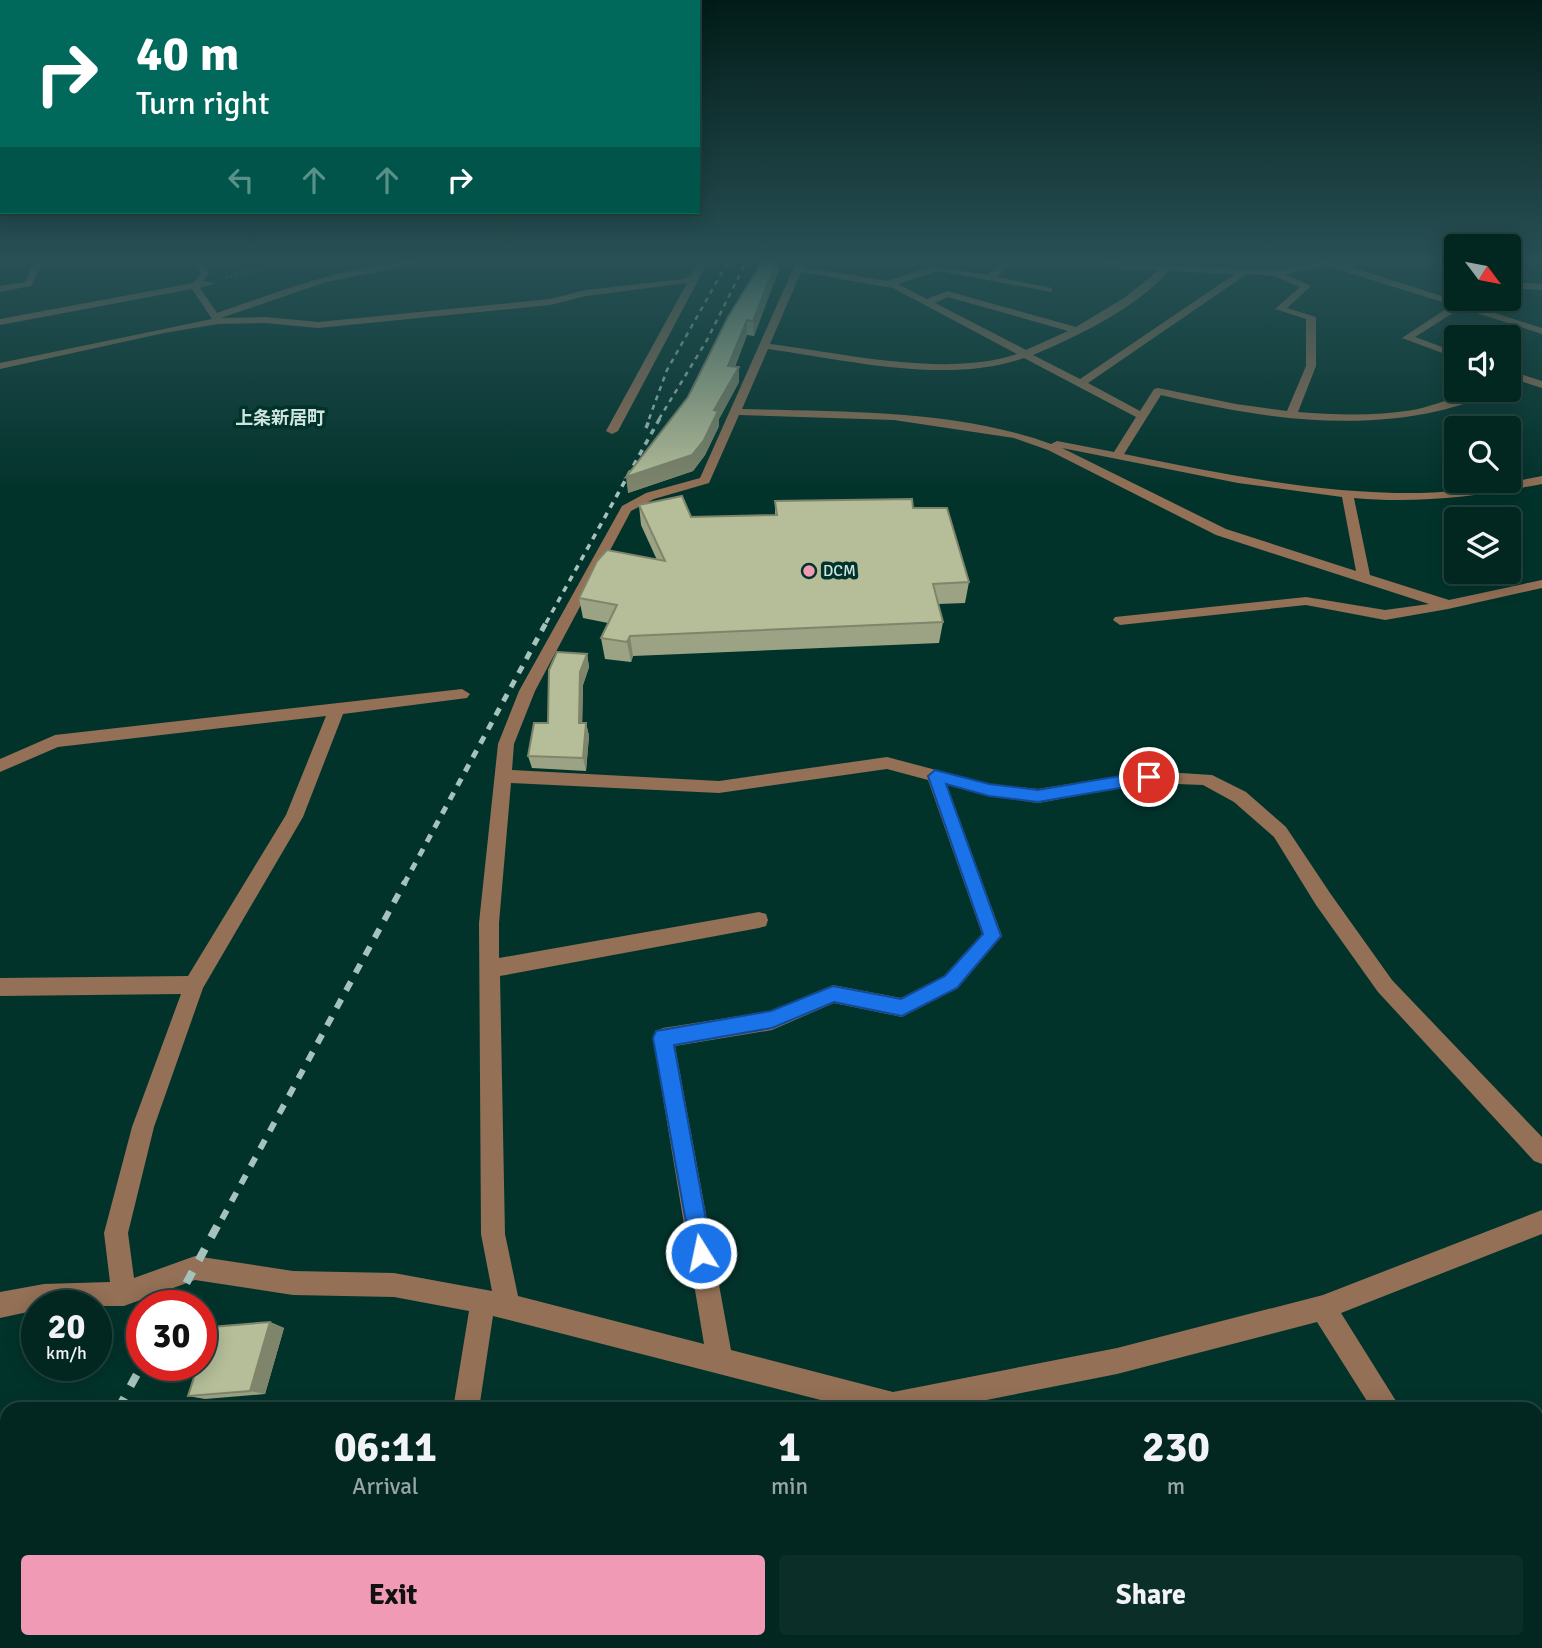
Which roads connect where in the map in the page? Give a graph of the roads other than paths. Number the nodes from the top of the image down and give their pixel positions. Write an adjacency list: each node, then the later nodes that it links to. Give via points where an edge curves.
1 (137, 337): 12 (street)
2 (663, 337): 20 (street)
3 (768, 337): 9 (street)
4 (992, 337): 11 (street)
5 (1063, 337): 11 (street)
6 (1148, 337): 14 (street)
7 (1311, 337): 18 (street, via 1311,366)
8 (1409, 337): 10 (street)
9 (764, 346): 11 (street, via 930,368); 17 (street)
10 (1444, 351)
11 (1025, 355): 14 (street)
12 (0, 366)
13 (1521, 378): 15 (street)
14 (1079, 384): 19 (street)
15 (1542, 385)
16 (1458, 402): 18 (street, via 1374,417)
17 (735, 412): 21 (street, via 894,417); 32 (street, via 705,480 650,496 626,509 527,691 506,744)
18 (1291, 415): 19 (street, via 1220,406 1158,391)
19 (1142, 416): 22 (street)
20 (612, 431)
21 (1016, 435): 22 (street); 25 (street, via 1052,448 1221,532)
22 (1118, 455): 24 (street, via 1256,482)
23 (1542, 480): 24 (street, via 1444,494)
24 (1347, 493): 25 (street)
25 (1364, 579): 27 (street)
26 (1542, 584): 27 (street)
27 (1448, 605): 28 (street, via 1385,615 1306,601)
28 (1120, 620)
29 (462, 694): 30 (street)
30 (337, 709): 31 (street, via 55,741); 36 (street, via 294,817)
31 (0, 766)
32 (503, 776): 33 (street, via 719,787 887,763); 35 (street)
33 (935, 776): 38 (street, via 1038,796 1149,777 1206,779 1240,797 1280,832 1385,986); 44 (street, via 992,936 951,982 902,1008 833,994 772,1020 663,1038)
34 (759, 920): 35 (street)
35 (489, 969): 41 (street)
36 (194, 985): 37 (street); 40 (street, via 143,1127 116,1233)
37 (0, 987)
38 (1542, 1153)
39 (1542, 1222): 43 (street)
40 (124, 1294): 41 (street, via 195,1268 293,1283 394,1285); 42 (street, via 44,1296)
41 (495, 1304): 44 (street); 45 (street)
42 (0, 1305)
43 (1323, 1308): 47 (street, via 1117,1361); 48 (street)
44 (720, 1361): 46 (street)
45 (468, 1402)
46 (875, 1402)
47 (918, 1402)
48 (1383, 1402)

